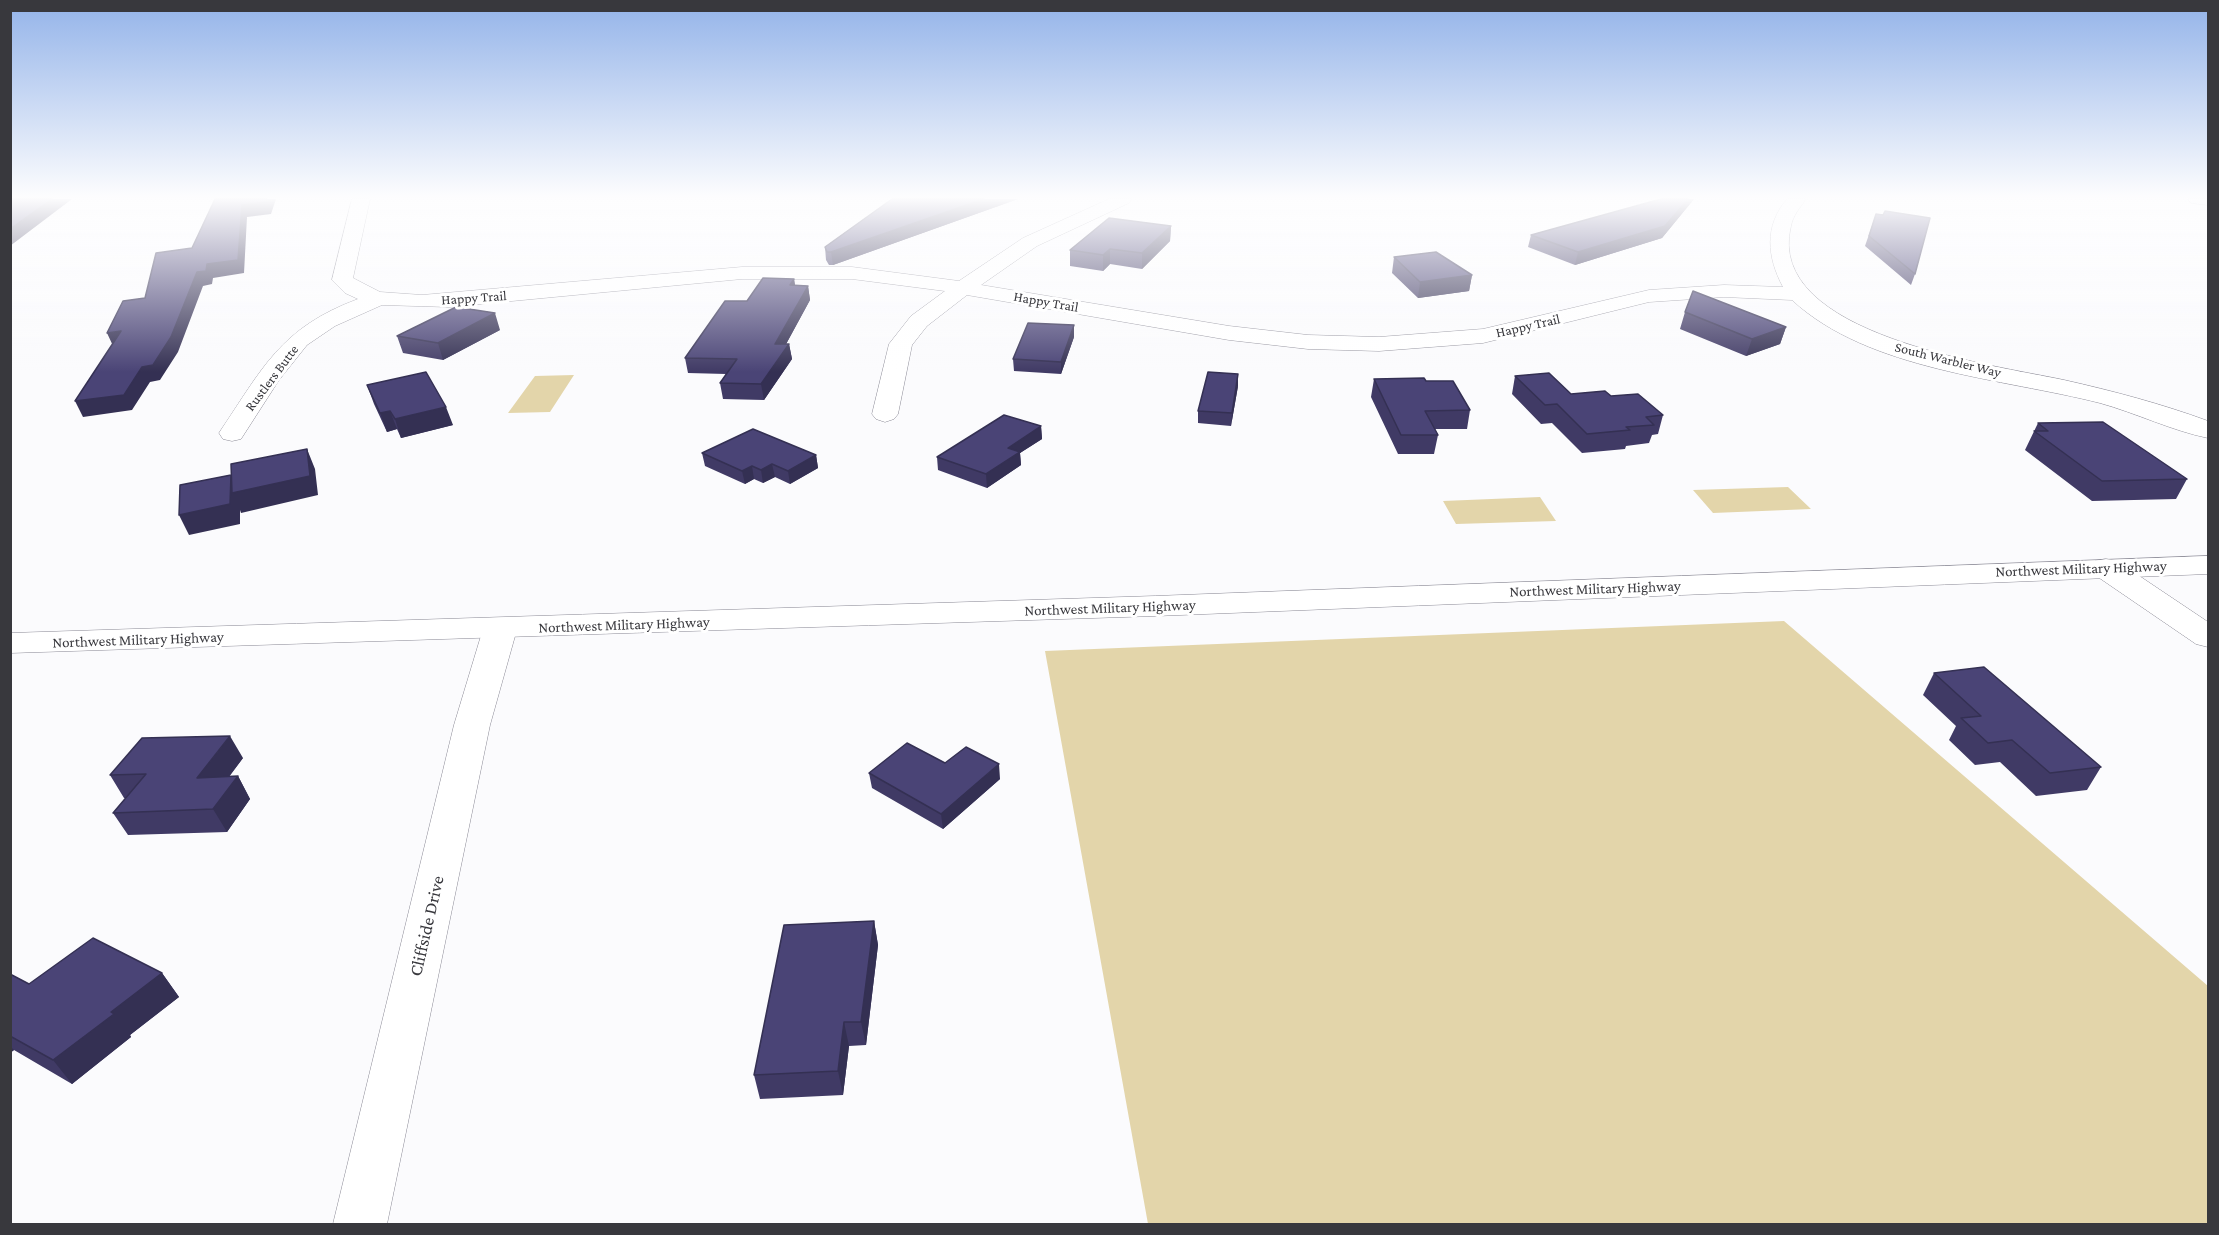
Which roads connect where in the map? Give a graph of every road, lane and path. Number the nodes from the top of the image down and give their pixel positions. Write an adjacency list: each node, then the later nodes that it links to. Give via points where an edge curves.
1 (347, 257): 6 (street, Happy Trail, via 342,280 356,290)
2 (1009, 257): 4 (street)
3 (1781, 257): 5 (street, South Warbler Way)
4 (964, 288): 5 (street, Happy Trail, via 1229,333 1357,344 1482,336 1649,296 1724,291); 6 (street, Happy Trail, via 852,273 779,272 449,301); 7 (street, via 919,321 905,338)
5 (1798, 294): 8 (street, South Warbler Way, via 1825,315 1890,346 2096,394)
6 (381, 298): 9 (street, Rustlers Butte, via 328,319 308,332 280,364)
7 (885, 414)
8 (2208, 430)
9 (232, 433)
10 (2208, 565): 11 (street, Northwest Military Highway)
11 (2106, 568): 12 (street, Northwest Military Highway); 13 (street)
12 (500, 629): 14 (street, Northwest Military Highway); 15 (street, Cliffside Drive, via 472,725)
13 (2208, 637)
14 (10, 643)
15 (360, 1224)

